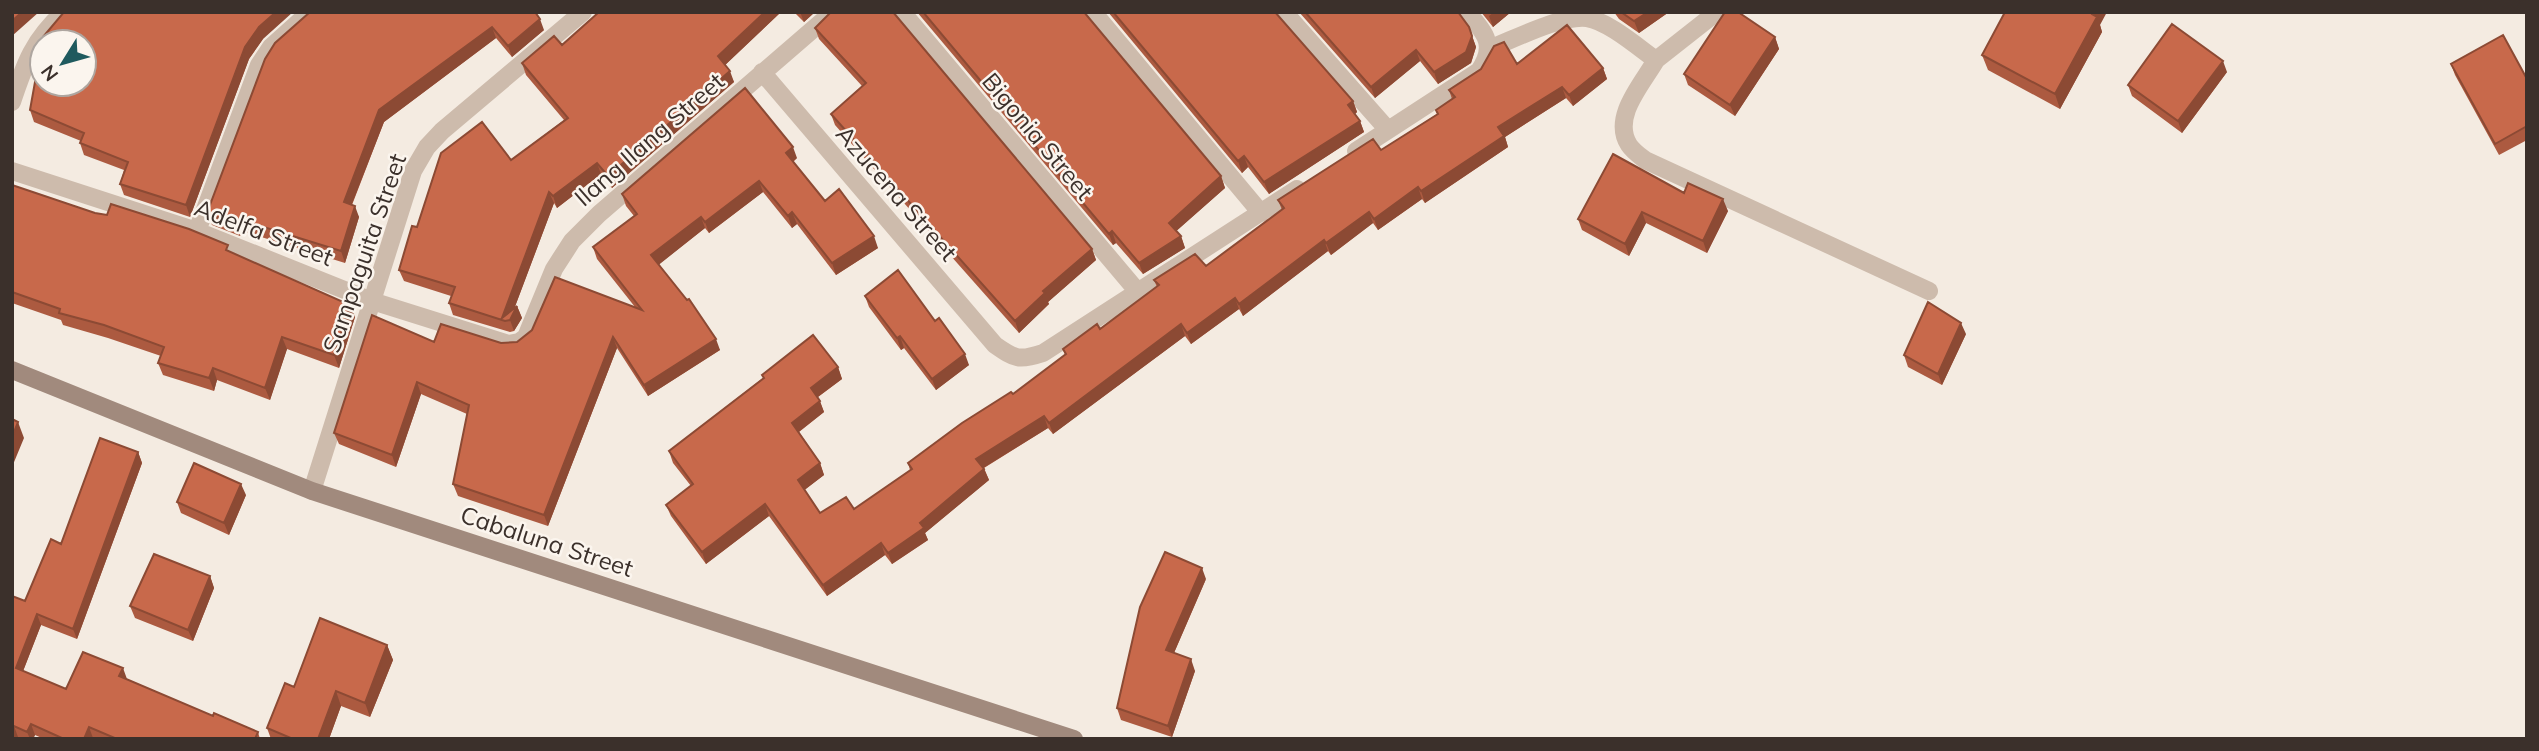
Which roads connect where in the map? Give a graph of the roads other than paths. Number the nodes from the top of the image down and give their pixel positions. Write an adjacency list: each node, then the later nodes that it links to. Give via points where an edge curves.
1 (64, 12): 13 (street, via 33,47)
2 (310, 12): 19 (street, via 271,47 259,65)
3 (583, 12): 22 (street, Sampaguita Street, via 427,147 414,171)
4 (832, 12): 12 (street, Ilang Ilang Street)
5 (902, 12): 21 (street, Bigonia Street)
6 (1093, 12): 18 (street)
7 (1284, 12): 14 (street)
8 (1467, 12): 10 (street, via 1482,30)
9 (1717, 12): 11 (street)
10 (1489, 49): 11 (street, via 1567,19 1588,18); 14 (street, via 1479,71)
11 (1657, 60): 20 (street, via 1625,113 1624,131 1645,160)
12 (762, 72): 21 (street, Azucena Street, via 995,345 1013,358 1043,353); 23 (street, Ilang Ilang Street, via 572,241 554,269)
13 (12, 102)
14 (1388, 130): 15 (street)
15 (1342, 160)
16 (12, 171): 19 (street, Adelfa Street)
17 (1307, 183): 18 (street)
18 (1261, 213): 21 (street)
19 (197, 231): 22 (street, Adelfa Street)
20 (1929, 291)
21 (1138, 292)
22 (372, 301): 23 (street, Adelfa Street, via 509,344 526,337); 25 (street, Sampaguita Street)
23 (531, 327)
24 (12, 370): 25 (main road, Cabaluna Street)
25 (312, 491): 26 (main road, Cabaluna Street)
26 (1074, 739)

